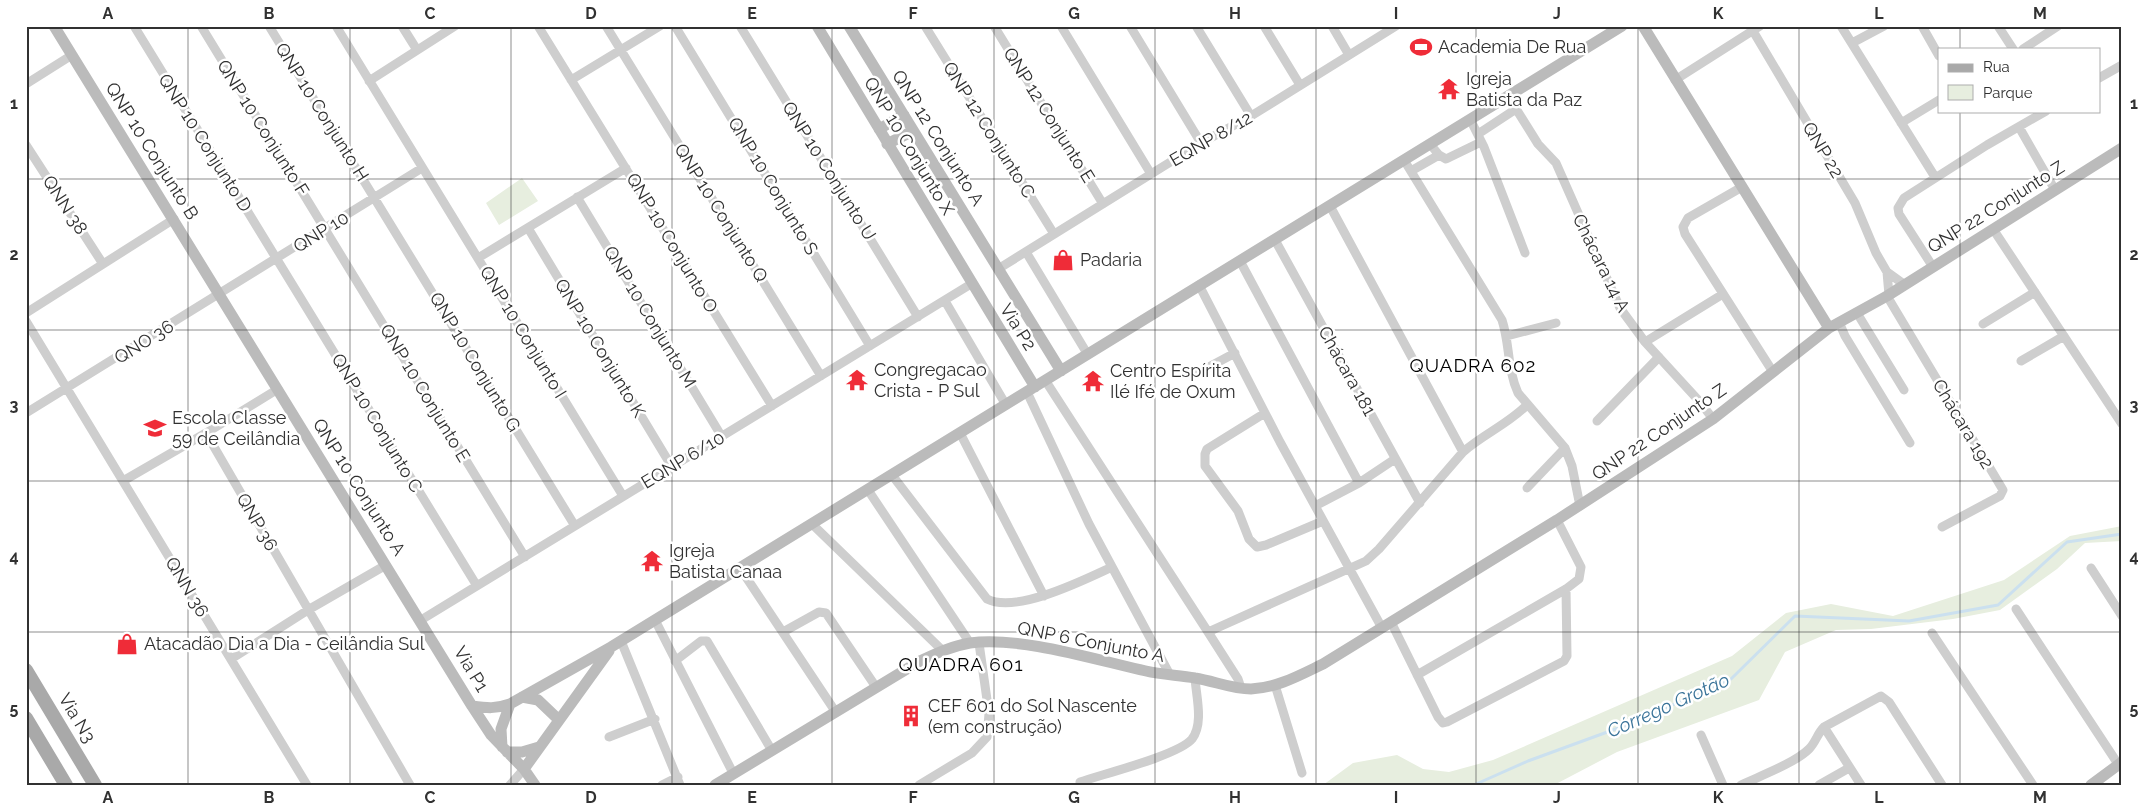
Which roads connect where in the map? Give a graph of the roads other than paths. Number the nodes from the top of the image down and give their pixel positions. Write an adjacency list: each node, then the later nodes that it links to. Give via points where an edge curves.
1 (54, 26): 37 (street, QNP 10 Conjunto B)
2 (134, 26): 85 (street, QNP 10 Conjunto D)
3 (201, 26): 78 (street, QNP 10 Conjunto F)
4 (269, 26): 73 (street, QNP 10 Conjunto H)
5 (336, 26): 41 (street, QNP 10 Conjunto I)
6 (402, 26): 34 (street)
7 (455, 26): 34 (street)
8 (538, 26): 42 (street, QNP 10 Conjunto O)
9 (606, 26): 35 (street, QNP 10 Conjunto Q)
10 (660, 26): 35 (street)
11 (675, 26): 109 (street, QNP 10 Conjunto S)
12 (740, 26): 101 (street, QNP 10 Conjunto U)
13 (816, 26): 55 (street, QNP 10 Conjunto X)
14 (849, 26): 50 (street, QNP 12 Conjunto A)
15 (925, 26): 80 (street, QNP 12 Conjunto C)
16 (994, 26): 74 (street, QNP 12 Conjunto E)
17 (1061, 26): 68 (street)
18 (1130, 26): 58 (street)
19 (1196, 26): 51 (street)
20 (1264, 26): 45 (street)
21 (1332, 26): 38 (street)
22 (1396, 26): 38 (street, EQNP 8/12)
23 (1643, 26): 43 (street)
24 (1841, 26): 31 (street)
25 (1884, 26): 31 (street)
26 (1998, 26): 32 (street)
27 (2058, 26): 33 (street)
28 (1926, 27): 36 (street)
29 (1614, 28): 46 (street)
30 (1756, 29): 43 (street, QNP 22); 90 (street, QNP 22, via 1855,203)
31 (1852, 44): 53 (street)
32 (2012, 48)
33 (2025, 48)
34 (417, 50): 41 (street)
35 (621, 50): 42 (street); 116 (street, QNP 10 Conjunto Q)
36 (1938, 54)
37 (72, 55): 44 (street); 76 (street, QNP 10 Conjunto B)
38 (1349, 55): 45 (street, EQNP 8/12)
39 (2122, 65): 40 (street)
40 (2100, 77)
41 (369, 80): 65 (street, QNP 10 Conjunto I)
42 (571, 80): 66 (street, QNP 10 Conjunto O)
43 (1675, 80): 70 (street)
44 (26, 84)
45 (1300, 85): 51 (street, EQNP 8/12)
46 (1508, 96): 48 (street, Chácara 14 A); 52 (street)
47 (1938, 101): 53 (street)
48 (1516, 109): 57 (street); 108 (street, Chácara 14 A, via 1538,144 1556,163 1614,297)
49 (2041, 113): 54 (street)
50 (904, 115): 55 (street); 56 (street, QNP 12 Conjunto A)
51 (1251, 116): 58 (street, EQNP 8/12)
52 (1470, 119): 57 (street); 60 (street)
53 (1901, 123): 69 (street)
54 (2019, 127): 69 (street); 71 (street)
55 (879, 129): 59 (street, QNP 10 Conjunto X)
56 (913, 131): 59 (street); 89 (street, QNP 12 Conjunto A)
57 (1480, 138): 63 (street, via 1448,159); 83 (street)
58 (1201, 143): 68 (street, EQNP 8/12)
59 (887, 144): 91 (street, QNP 10 Conjunto X)
60 (1430, 144): 63 (street); 64 (street)
61 (26, 145): 87 (street, QNN 38)
62 (2122, 148): 71 (street, QNP 22 Conjunto Z)
63 (1438, 154): 67 (street)
64 (1404, 160): 67 (street); 75 (street)
65 (422, 168): 73 (street, QNP 10); 84 (street, QNP 10 Conjunto I)
66 (626, 168): 72 (street); 125 (street, QNP 10 Conjunto O)
67 (1411, 171): 106 (street, via 1496,308)
68 (1151, 174): 74 (street, EQNP 8/12)
69 (1935, 177): 88 (street, via 1904,198 1898,208)
70 (1742, 187): 95 (street, via 1688,218 1683,227); 105 (street)
71 (2055, 190): 79 (street, QNP 22 Conjunto Z)
72 (577, 197): 77 (street); 133 (street, QNP 10 Conjunto M)
73 (375, 198): 78 (street, QNP 10); 151 (street, QNP 10 Conjunto G)
74 (1103, 204): 80 (street, EQNP 8/12)
75 (1330, 206): 81 (street); 136 (street)
76 (174, 219): 87 (street); 96 (street, QNP 10 Conjunto B)
77 (528, 228): 84 (street); 138 (street, QNP 10 Conjunto K)
78 (326, 229): 85 (street, QNP 10); 153 (street, QNP 10 Conjunto E)
79 (1996, 233): 88 (street, QNP 22 Conjunto Z); 94 (street)
80 (1054, 234): 82 (street, EQNP 8/12)
81 (1275, 240): 86 (street); 137 (street, Chácara 181)
82 (1026, 252): 89 (street, EQNP 8/12); 111 (street)
83 (1525, 253)
84 (478, 258): 144 (street, QNP 10 Conjunto I)
85 (277, 259): 96 (street, QNP 10); 159 (street, QNP 10 Conjunto C)
86 (1240, 261): 92 (street); 141 (street)
87 (103, 264): 99 (street)
88 (1933, 267): 93 (street, QNP 22 Conjunto Z)
89 (998, 269): 114 (street, Via P2)
90 (1887, 272): 93 (street, QNP 22); 97 (street, QNP 22)
91 (972, 284): 98 (street, EQNP 6/10); 121 (street, Via P2)
92 (1199, 285): 110 (street); 111 (street)
93 (1905, 285): 97 (street, QNP 22 Conjunto Z)
94 (2035, 292): 104 (street); 107 (street)
95 (1723, 294): 108 (street); 115 (street)
96 (220, 295): 119 (street, QNO 36); 120 (street, QNP 10 Conjunto A)
97 (1888, 295): 100 (street, QNP 22 Conjunto Z); 152 (street, Chácara 192, via 2003,490 2000,496)
98 (945, 301): 101 (street, EQNP 6/10); 123 (street)
99 (26, 312)
100 (1857, 312): 105 (street, QNP 22 Conjunto Z); 122 (street)
101 (918, 317): 109 (street, EQNP 6/10)
102 (26, 321): 119 (street)
103 (1556, 323): 106 (street)
104 (1983, 324)
105 (1834, 325): 115 (street, QNP 22 Conjunto Z); 134 (street, via 1845,336)
106 (1507, 336): 124 (street, via 1513,383)
107 (2064, 336): 113 (street); 130 (street)
108 (1645, 342): 112 (street, Chácara 14 A)
109 (870, 346): 116 (street, EQNP 6/10)
110 (1235, 353): 117 (street); 126 (street)
111 (1088, 355): 114 (street)
112 (1659, 357): 128 (street, Chácara 14 A); 129 (street)
113 (2021, 361)
114 (1061, 371): 118 (street)
115 (1773, 372): 128 (street, QNP 22 Conjunto Z)
116 (821, 376): 125 (street, EQNP 6/10)
117 (1192, 376)
118 (1045, 380): 121 (street); 169 (street)
119 (68, 389): 127 (street, QNO 36); 140 (street, QNN 36)
120 (278, 389): 131 (street); 154 (street, QNP 10 Conjunto A)
121 (1031, 390): 123 (street); 155 (street, via 1089,524)
122 (1904, 390)
123 (1006, 405): 132 (street)
124 (1527, 405): 135 (street); 136 (street, via 1514,418)
125 (772, 406): 133 (street, EQNP 6/10)
126 (1265, 413): 146 (street); 149 (street, via 1207,449 1205,466 1238,511 1249,539 1257,547)
127 (26, 414)
128 (1713, 419): 147 (street, QNP 22 Conjunto Z)
129 (1597, 421)
130 (2122, 424)
131 (206, 433): 140 (street); 163 (street, QNP 36)
132 (960, 433): 139 (street); 161 (street)
133 (722, 437): 138 (street, EQNP 6/10)
134 (1910, 443)
135 (1565, 448): 142 (street); 147 (street)
136 (1463, 452): 145 (street)
137 (1395, 459): 141 (street); 145 (street, Chácara 181)
138 (672, 467): 144 (street, EQNP 6/10)
139 (892, 474): 143 (street); 161 (street, via 987,599 999,603)
140 (123, 481): 174 (street, QNN 36)
141 (1359, 483): 146 (street)
142 (1527, 488)
143 (868, 490): 150 (street); 171 (street)
144 (623, 496): 151 (street, EQNP 6/10)
145 (1420, 503): 158 (street, via 1379,549)
146 (1315, 506): 149 (street)
147 (1580, 506): 148 (street, QNP 22 Conjunto Z)
148 (1558, 520): 160 (street, via 1581,567 1579,579); 167 (street, QNP 22 Conjunto Z)
149 (1323, 521): 158 (street)
150 (812, 524): 156 (street); 173 (street)
151 (575, 526): 153 (street, EQNP 6/10)
152 (1942, 526)
153 (525, 557): 159 (street, EQNP 6/10)
154 (386, 565): 163 (street); 165 (street, QNP 10 Conjunto A)
155 (1112, 567): 161 (street); 178 (street)
156 (740, 568): 166 (street); 168 (street)
157 (2091, 568): 164 (street)
158 (1350, 569): 167 (street); 169 (street)
159 (477, 586): 165 (street, EQNP 6/10)
160 (1566, 588): 177 (street); 177 (street, via 1567,656 1558,665 1447,722 1438,717)
161 (1044, 596)
162 (2016, 608): 198 (street)
163 (308, 610): 174 (street); 209 (street, QNP 36)
164 (2122, 616)
165 (421, 620): 186 (street, Via P1)
166 (655, 620): 172 (street); 175 (street)
167 (1387, 625): 177 (street); 181 (street, QNP 22 Conjunto Z, via 1323,664)
168 (783, 632): 182 (street, via 823,611); 187 (street)
169 (1208, 632): 183 (street)
170 (1932, 633): 220 (street)
171 (975, 643): 173 (street, QNP 6 Conjunto A); 178 (street, QNP 6 Conjunto A, via 1010,643); 214 (street, via 989,714 987,737 972,753)
172 (616, 644): 184 (street); 189 (street); 190 (street)
173 (942, 650): 182 (street, QNP 6 Conjunto A)
174 (231, 659): 208 (street, QNN 36)
175 (675, 661): 197 (street, via 701,641 707,641); 201 (street)
176 (26, 670): 194 (main road, Via N3)
177 (1417, 674)
178 (1170, 675): 179 (street, QNP 6 Conjunto A)
179 (1195, 678): 183 (street, QNP 22 Conjunto Z); 204 (street, via 1198,715 1192,738 1183,746 1160,756)
180 (26, 684): 194 (main road, via 45,715)
181 (1275, 685): 183 (street, QNP 22 Conjunto Z); 202 (street)
182 (876, 687): 187 (street, QNP 6 Conjunto A)
183 (1241, 688)
184 (522, 697): 185 (street); 190 (street, via 538,700)
185 (510, 704): 186 (street, via 490,709); 196 (street, via 501,729)
186 (472, 706): 196 (street, Via P1)
187 (835, 711): 197 (street, QNP 6 Conjunto A)
188 (26, 718): 206 (main road)
189 (655, 719): 193 (street); 203 (street)
190 (559, 720): 195 (street)
191 (1824, 726): 199 (street); 216 (street, via 1814,744 1805,752); 219 (street, via 1878,697 1884,697)
192 (1701, 735): 215 (street)
193 (609, 737)
194 (73, 747): 207 (main road, Via N3)
195 (539, 747): 196 (street, via 522,752); 200 (street)
196 (504, 749): 200 (street, Via P1)
197 (771, 750): 201 (street, QNP 6 Conjunto A)
198 (2120, 763): 205 (street)
199 (1849, 768): 217 (street); 218 (street)
200 (524, 769): 210 (street); 211 (street)
201 (733, 773): 213 (street, QNP 6 Conjunto A)
202 (1302, 773)
203 (679, 781): 212 (street)
204 (1080, 782)
205 (2096, 783)
206 (66, 785)
207 (95, 785)
208 (307, 785)
209 (410, 785)
210 (510, 785)
211 (535, 785)
212 (662, 785)
213 (715, 785)
214 (919, 785)
215 (1723, 785)
216 (1741, 785)
217 (1819, 785)
218 (1861, 785)
219 (1942, 785)
220 (2033, 785)

